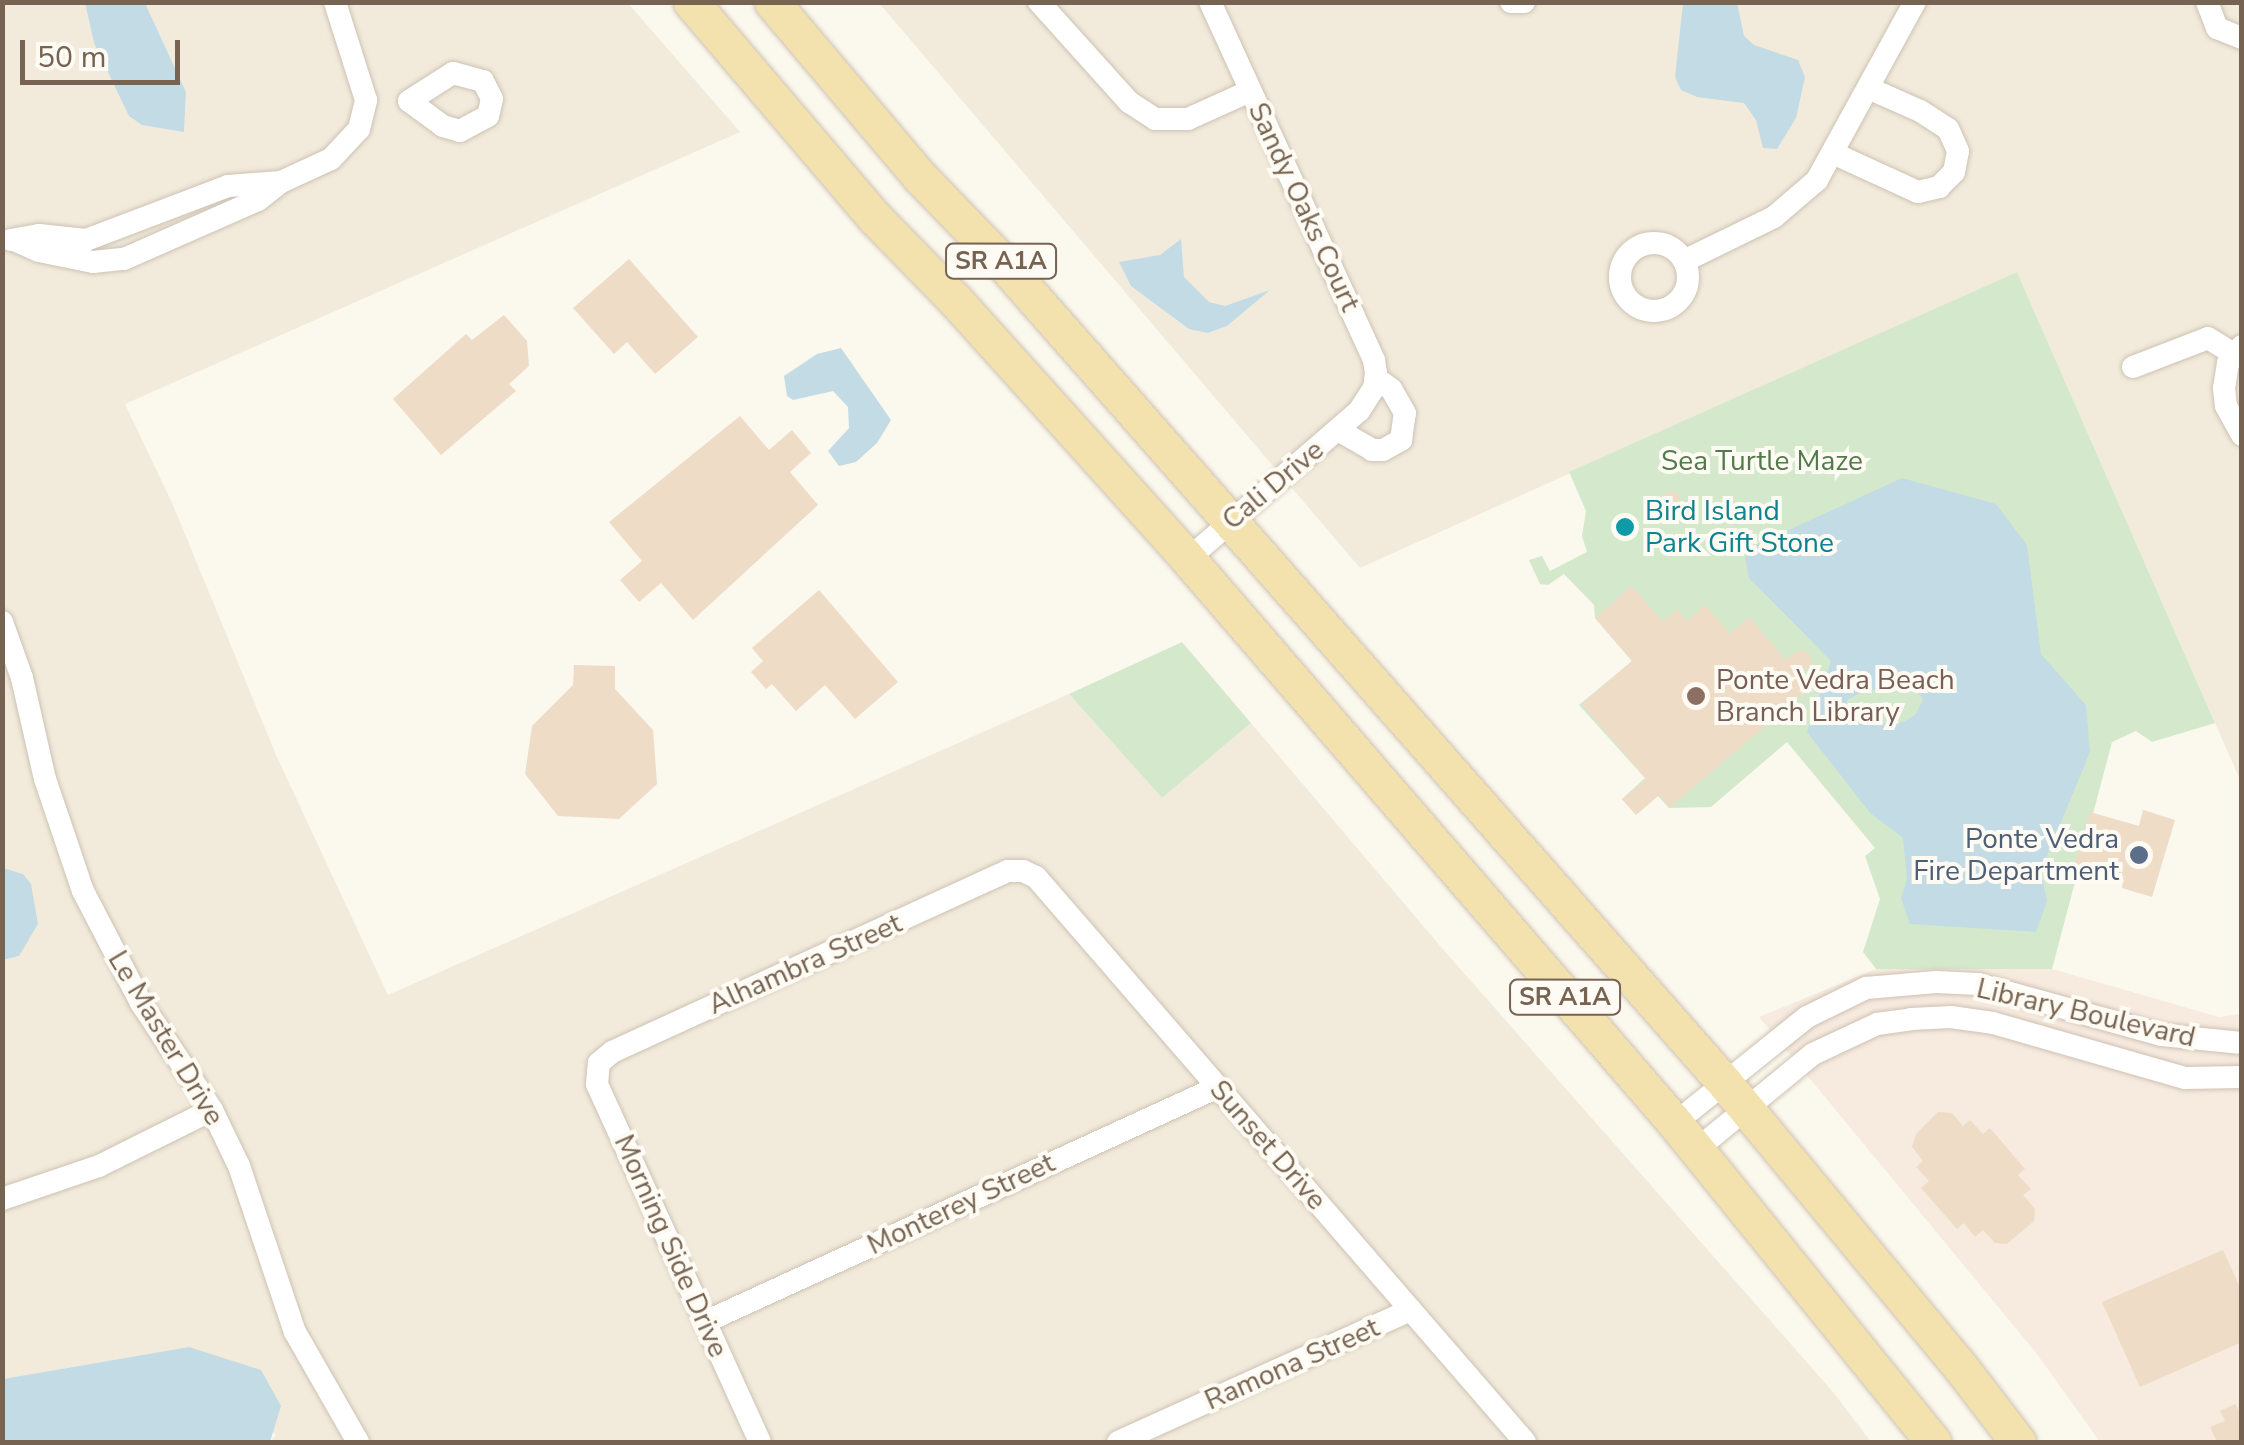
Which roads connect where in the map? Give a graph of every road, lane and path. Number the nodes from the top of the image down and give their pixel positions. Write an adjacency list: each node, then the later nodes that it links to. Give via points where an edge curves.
1 (335, 2): 13 (street)
2 (690, 2): 27 (main road, SR A1A, via 875,218)
3 (772, 2): 26 (main road, SR A1A)
4 (1039, 2): 12 (street, via 1129,102 1156,119 1188,119)
5 (1210, 2): 12 (street, Sandy Oaks Court)
6 (1511, 2): 7 (street)
7 (1524, 2)
8 (1916, 2): 11 (street)
9 (2207, 2): 10 (street, via 2217,28)
10 (2242, 38)
11 (1868, 88): 15 (street); 15 (street, via 1948,129 1958,151 1954,172 1939,188 1918,192)
12 (1250, 91): 23 (street, Sandy Oaks Court, via 1374,360)
13 (366, 100): 14 (street); 16 (street, via 347,146)
14 (408, 100)
15 (1835, 154): 20 (street, via 1774,216)
16 (280, 182): 17 (street, via 228,186); 19 (street, via 258,200)
17 (135, 224): 18 (street, via 86,240 39,235); 19 (street)
18 (8, 241): 19 (street, via 94,262)
19 (147, 250)
20 (1684, 261)
21 (2234, 356): 22 (street, via 2219,342 2196,340); 25 (street, via 2226,406)
22 (2133, 367)
23 (1376, 378): 24 (street, Cali Drive, via 1368,400); 24 (street, Sandy Oaks Court, via 1405,413 1401,440 1372,450)
24 (1338, 430): 26 (street, Cali Drive)
25 (2242, 434)
26 (1229, 520): 27 (street, Cali Drive); 36 (main road, SR A1A)
27 (1188, 559): 38 (main road, SR A1A)
28 (2, 622): 37 (street, Le Master Drive, via 45,780 84,890 141,1002)
29 (999, 876): 33 (street, Alhambra Street); 35 (street, Sunset Drive, via 1022,871 1036,877)
30 (2057, 1004): 31 (street); 32 (street, Library Boulevard, via 2162,1034); 36 (street, Library Boulevard, via 1978,984 1866,988 1808,1017)
31 (2047, 1039): 34 (street, Library Boulevard, via 2185,1078); 36 (street, Library Boulevard, via 1952,1017 1877,1024)
32 (2242, 1043)
33 (612, 1052): 41 (street, Morning Side Drive, via 599,1063 597,1084)
34 (2242, 1077)
35 (1218, 1087): 40 (street, Sunset Drive); 41 (street, Monterey Street)
36 (1734, 1094): 38 (street, Library Boulevard); 38 (street, Library Boulevard); 47 (main road, SR A1A)
37 (212, 1110): 39 (street, via 99,1166); 42 (street, Le Master Drive, via 239,1166 295,1332)
38 (1685, 1137): 46 (main road, SR A1A)
39 (2, 1199)
40 (1411, 1310): 44 (street, Ramona Street); 45 (street, Sunset Drive)
41 (705, 1322): 43 (street, Morning Side Drive)
42 (358, 1442)
43 (760, 1442)
44 (1118, 1442)
45 (1524, 1442)
46 (1933, 1442)
47 (2018, 1442)

